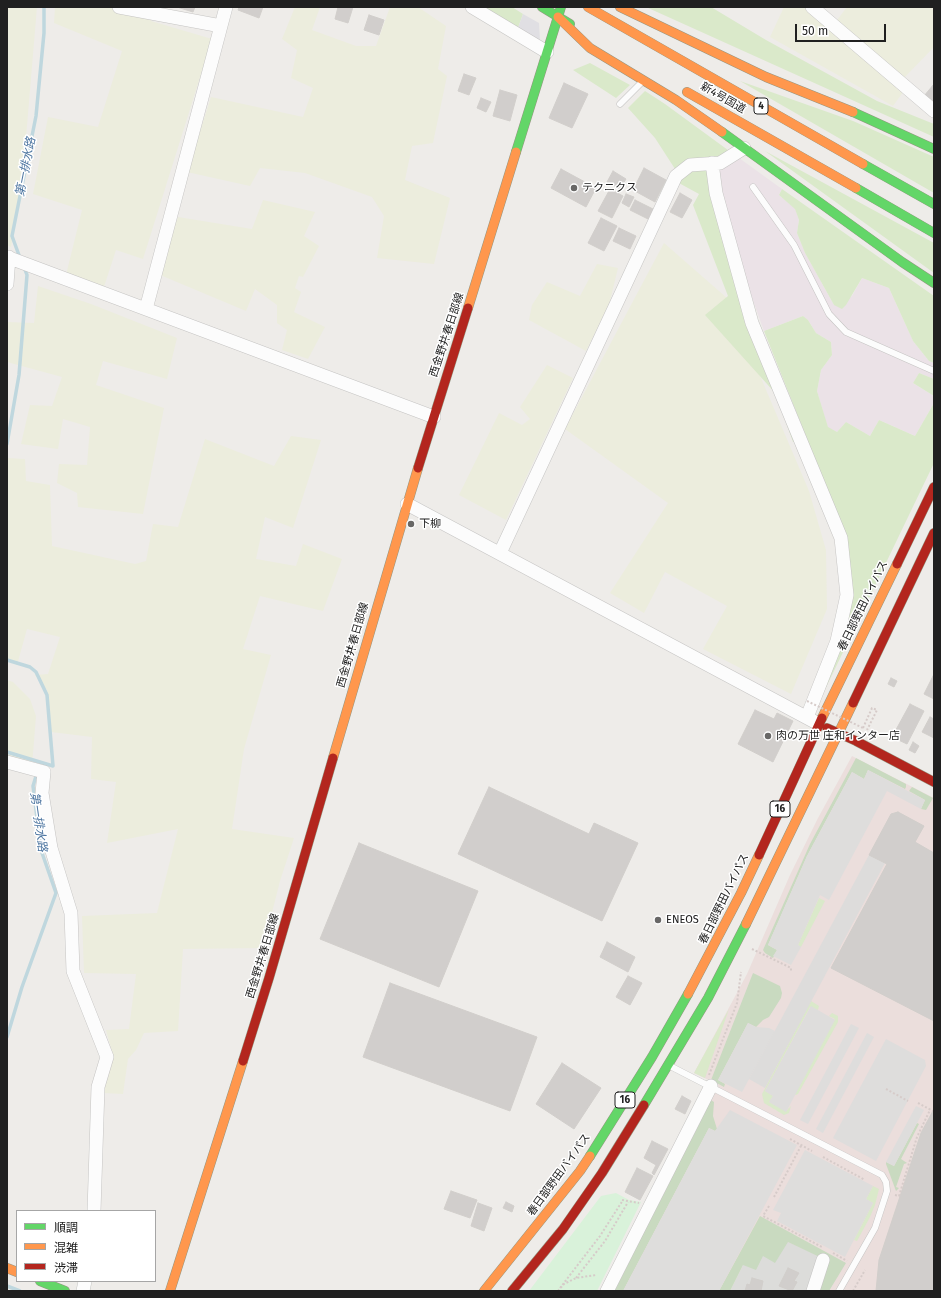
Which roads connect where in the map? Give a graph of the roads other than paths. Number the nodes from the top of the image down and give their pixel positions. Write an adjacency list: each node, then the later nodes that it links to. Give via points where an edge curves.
1 (119, 7): 10 (street)
2 (226, 7): 10 (street)
3 (472, 7): 12 (street)
4 (542, 7): 9 (main road)
5 (561, 7): 9 (main road, 西金野井春日部線)
6 (588, 7): 21 (main road, 新4号国道 / 4)
7 (620, 7): 18 (main road, via 766,76)
8 (812, 7): 16 (street)
9 (558, 17): 11 (main road); 12 (main road, 西金野井春日部線); 13 (main road, via 590,48)
10 (221, 26): 26 (street)
11 (594, 37)
12 (547, 52): 28 (main road, 西金野井春日部線)
13 (644, 81): 15 (lane); 17 (main road, via 676,100)
14 (678, 87): 22 (main road, 新4号国道 / 4)
15 (620, 104)
16 (934, 111)
17 (744, 148): 19 (street, via 720,163); 24 (main road)
18 (934, 149)
19 (712, 163): 32 (street, via 690,165 676,176); 33 (street, via 716,193 752,323 841,538 847,595 837,640)
20 (753, 187): 27 (lane, via 794,245 829,314 846,332)
21 (934, 204)
22 (934, 233)
23 (8, 257): 25 (street); 26 (street)
24 (934, 283)
25 (7, 284)
26 (146, 309): 28 (street)
27 (934, 371)
28 (434, 417): 30 (main road, 西金野井春日部線)
29 (934, 487): 34 (main road, 春日部野田バイパス / 16)
30 (407, 504): 32 (street); 44 (main road, 西金野井春日部線, via 270,978)
31 (934, 533): 35 (main road, 16)
32 (500, 553): 33 (street)
33 (807, 717): 34 (street)
34 (819, 724): 35 (main road); 45 (main road, 春日部野田バイパス / 16, via 741,893 692,987 652,1056 580,1171)
35 (838, 734): 37 (main road); 38 (main road, 16, via 708,998)
36 (7, 762): 40 (street, via 44,772 42,793 51,848 71,913 73,971 107,1057 98,1087)
37 (934, 782)
38 (669, 1065): 39 (lane); 46 (main road, 16, via 602,1173 563,1229)
39 (708, 1084): 47 (street); 49 (lane, via 882,1175 887,1191 875,1228)
40 (94, 1210)
41 (827, 1254): 48 (street)
42 (42, 1282): 43 (main road)
43 (58, 1290)
44 (170, 1291)
45 (484, 1291)
46 (512, 1291)
47 (607, 1291)
48 (813, 1291)
49 (839, 1291)

